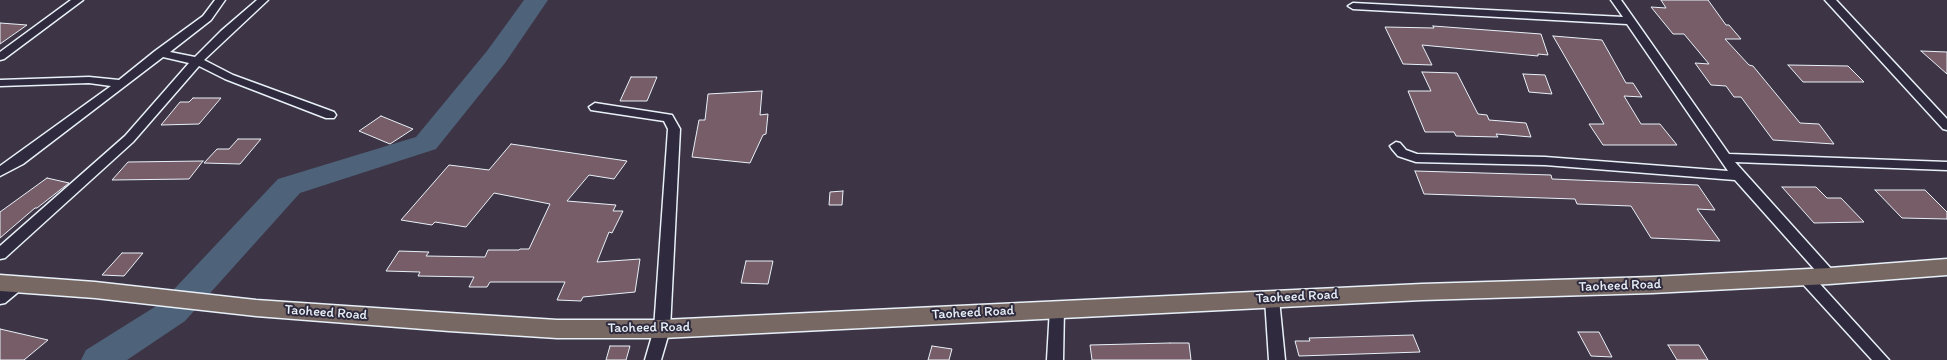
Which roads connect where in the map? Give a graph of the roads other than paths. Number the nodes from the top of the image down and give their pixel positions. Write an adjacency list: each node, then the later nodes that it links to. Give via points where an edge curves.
1 (78, 0): 9 (street)
2 (220, 0): 8 (street, via 207,18)
3 (263, 0): 10 (street)
4 (1616, 0): 7 (street)
5 (1830, 0): 15 (street)
6 (1353, 6): 7 (street)
7 (1630, 21): 17 (street)
8 (159, 53): 10 (street); 12 (street)
9 (0, 57)
10 (197, 61): 14 (street, via 229,77); 21 (street, via 129,139)
11 (0, 83): 12 (street, via 89,80)
12 (122, 84): 19 (street)
13 (596, 107): 29 (street, via 668,118 674,128)
14 (330, 115)
15 (1947, 126)
16 (1396, 146): 20 (street, via 1402,153 1416,158 1545,161)
17 (1725, 158): 18 (street); 20 (street)
18 (1947, 166)
19 (0, 172)
20 (1738, 176): 23 (street)
21 (0, 254)
22 (1947, 266): 23 (main road, Taoheed Road)
23 (1829, 276): 24 (main road, Taoheed Road)
24 (1805, 277): 26 (main road, Taoheed Road); 33 (street)
25 (9, 284): 27 (street); 29 (main road, Taoheed Road, via 95,290 256,308 557,329)
26 (1272, 298): 28 (main road, Taoheed Road); 32 (street)
27 (0, 299)
28 (1057, 308): 29 (main road, Taoheed Road); 31 (street)
29 (662, 329): 30 (street)
30 (653, 360)
31 (1055, 360)
32 (1277, 360)
33 (1881, 360)

